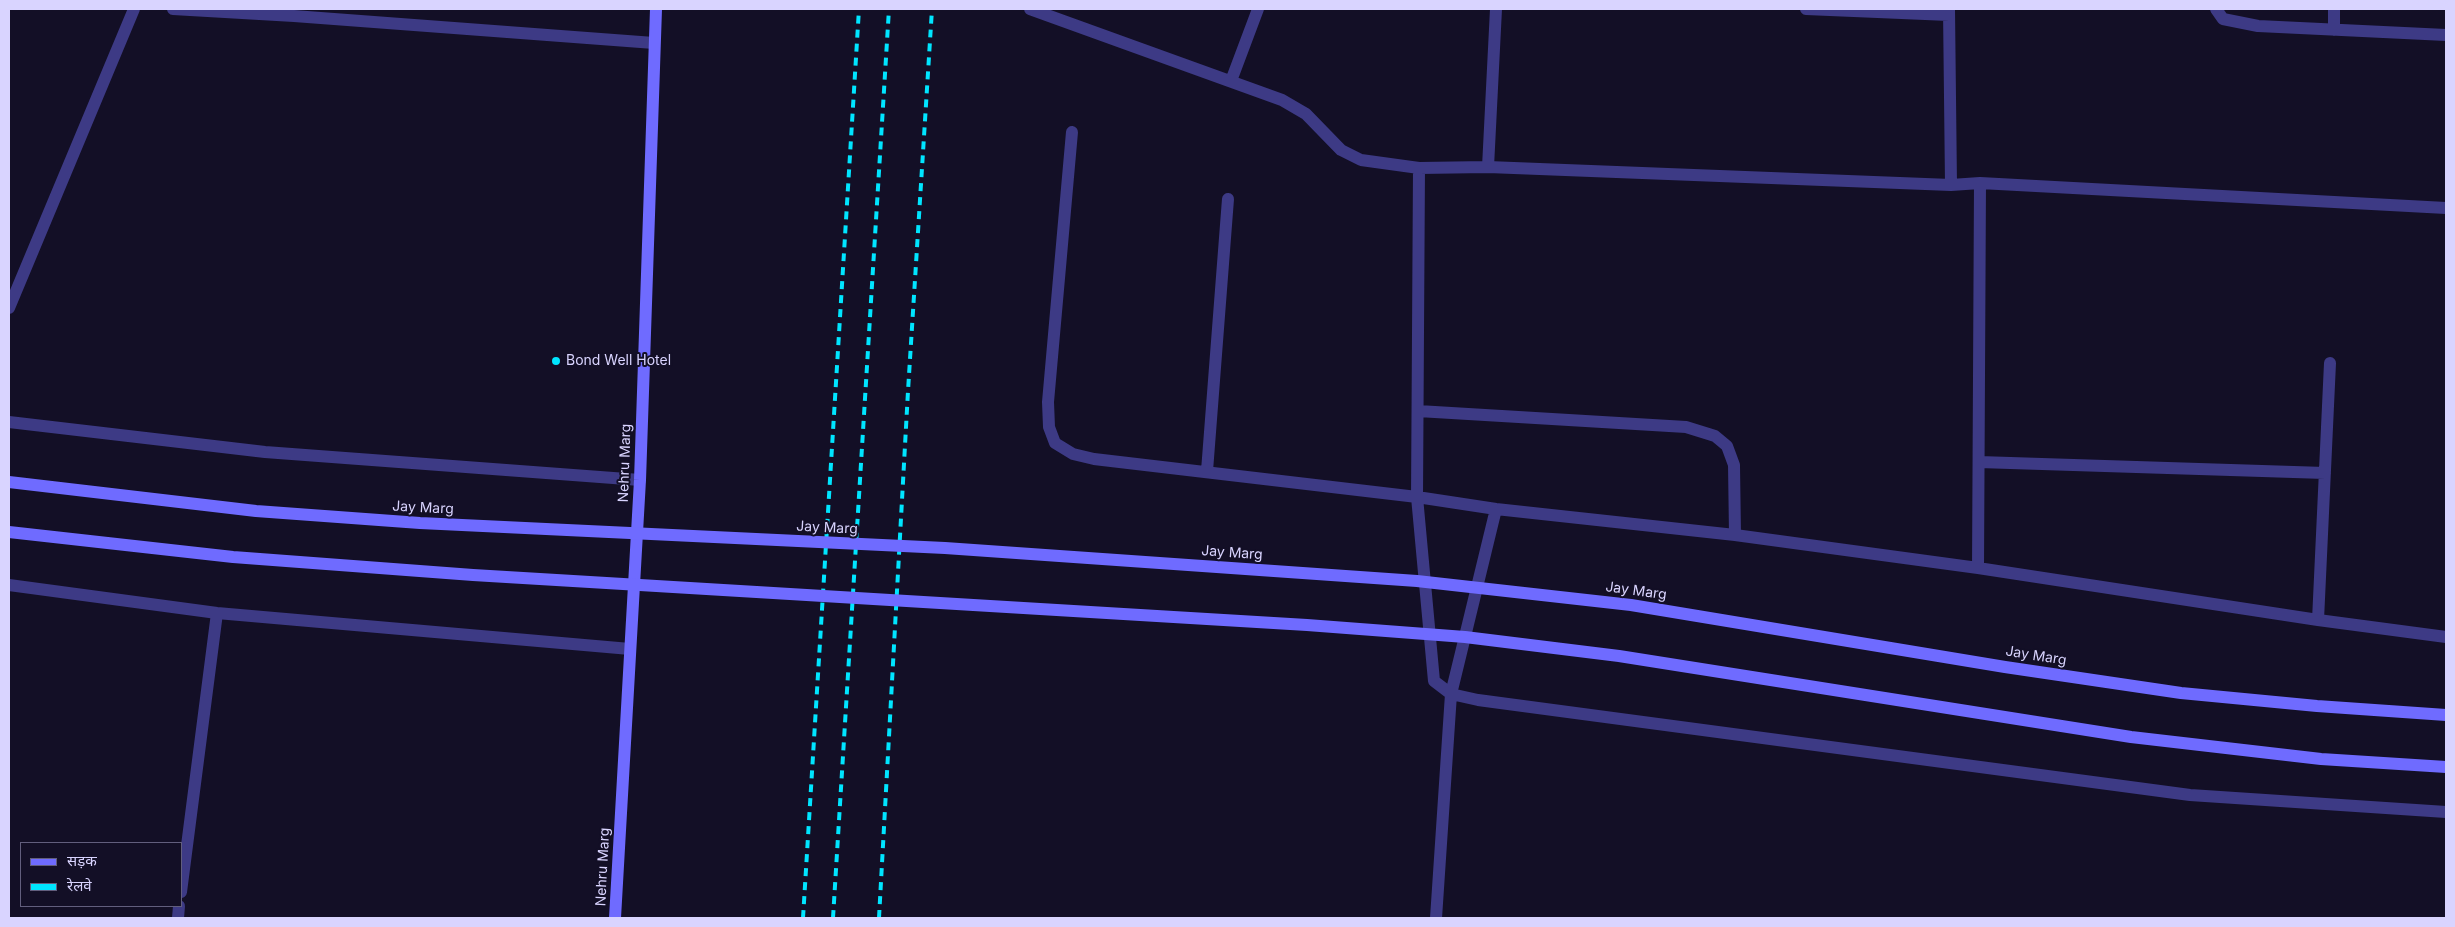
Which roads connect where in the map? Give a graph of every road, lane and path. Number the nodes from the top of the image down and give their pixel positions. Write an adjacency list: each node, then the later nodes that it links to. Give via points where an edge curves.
1 (134, 9): 23 (street)
2 (173, 9): 10 (street)
3 (656, 9): 14 (main road, Nehru Marg)
4 (1030, 9): 15 (street)
5 (1258, 9): 15 (street)
6 (1496, 9): 18 (street)
7 (1806, 9): 11 (street)
8 (2216, 9): 12 (street, via 2223,19 2258,26)
9 (2334, 9): 12 (street)
10 (295, 12): 14 (street)
11 (1949, 12): 20 (street)
12 (2334, 30): 13 (street)
13 (2446, 35)
14 (654, 44): 30 (main road, Nehru Marg)
15 (1231, 81): 17 (street, via 1282,100 1306,114 1341,150 1361,160)
16 (1072, 132): 28 (street, via 1048,402 1049,427 1055,443 1073,454 1094,460)
17 (1419, 168): 18 (street); 25 (street)
18 (1488, 168): 20 (street)
19 (1980, 184): 20 (street); 22 (street); 27 (street)
20 (1951, 185)
21 (1228, 199): 28 (street)
22 (2446, 208)
23 (9, 308)
24 (2330, 363): 29 (street)
25 (1418, 411): 32 (street); 35 (street, via 1686,427 1714,436 1727,446 1734,465)
26 (9, 422): 30 (street, via 265,452)
27 (1979, 462): 29 (street); 36 (street)
28 (1207, 471): 32 (street)
29 (2325, 472): 39 (street)
30 (640, 480): 41 (main road, Nehru Marg)
31 (9, 482): 43 (main road, Jay Marg, bridge, via 256,511 420,523 945,548 1417,581 1632,605 2182,693)
32 (1417, 497): 33 (street); 42 (street, via 1434,681)
33 (1496, 509): 35 (street); 42 (street)
34 (9, 532): 44 (main road, bridge, via 233,557 463,574 1267,622 1465,638 1619,656 2131,737 2321,758)
35 (1735, 535): 36 (street)
36 (1978, 568): 39 (street)
37 (9, 584): 38 (street)
38 (217, 613): 41 (street); 46 (street)
39 (2318, 620): 40 (street)
40 (2446, 637)
41 (630, 649): 47 (main road, Nehru Marg)
42 (1451, 694): 45 (street, via 2190,795); 48 (street)
43 (2446, 715)
44 (2446, 767)
45 (2446, 812)
46 (182, 884)
47 (616, 918)
48 (1436, 918)

